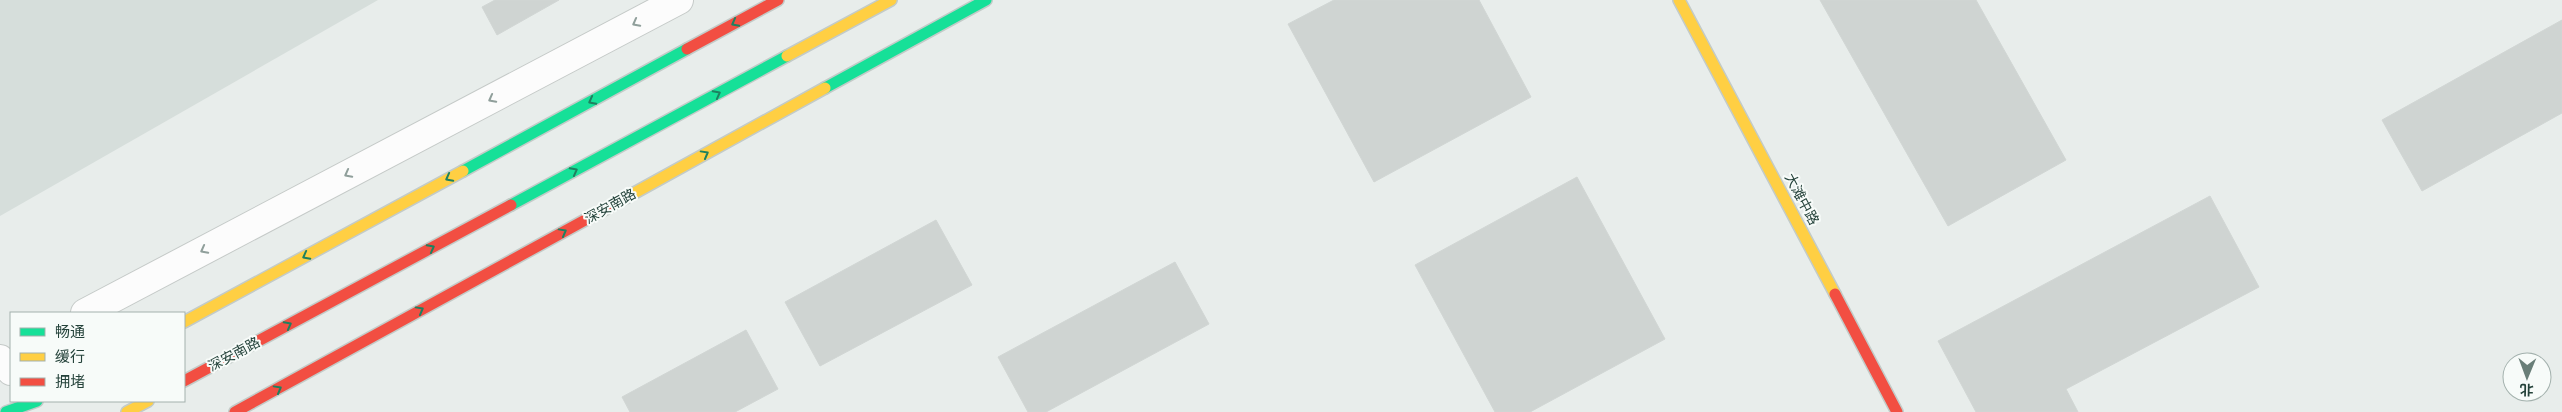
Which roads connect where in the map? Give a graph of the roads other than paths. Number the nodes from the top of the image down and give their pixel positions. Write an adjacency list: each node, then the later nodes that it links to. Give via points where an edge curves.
1 (679, 0): 6 (street, one-way to 6)
2 (778, 0): 7 (main road, one-way to 7)
3 (891, 0): 10 (main road, 深安南路, one-way to 3)
4 (986, 0): 17 (main road, 深安南路, one-way to 4)
5 (1679, 0): 18 (main road, 大滩中路)
6 (87, 312)
7 (185, 321)
8 (0, 359): 9 (street)
9 (10, 370)
10 (185, 380)
11 (35, 402): 14 (main road)
12 (36, 402): 15 (main road)
13 (146, 402): 16 (main road)
14 (6, 412)
15 (18, 412)
16 (127, 412)
17 (235, 412)
18 (1897, 412)

